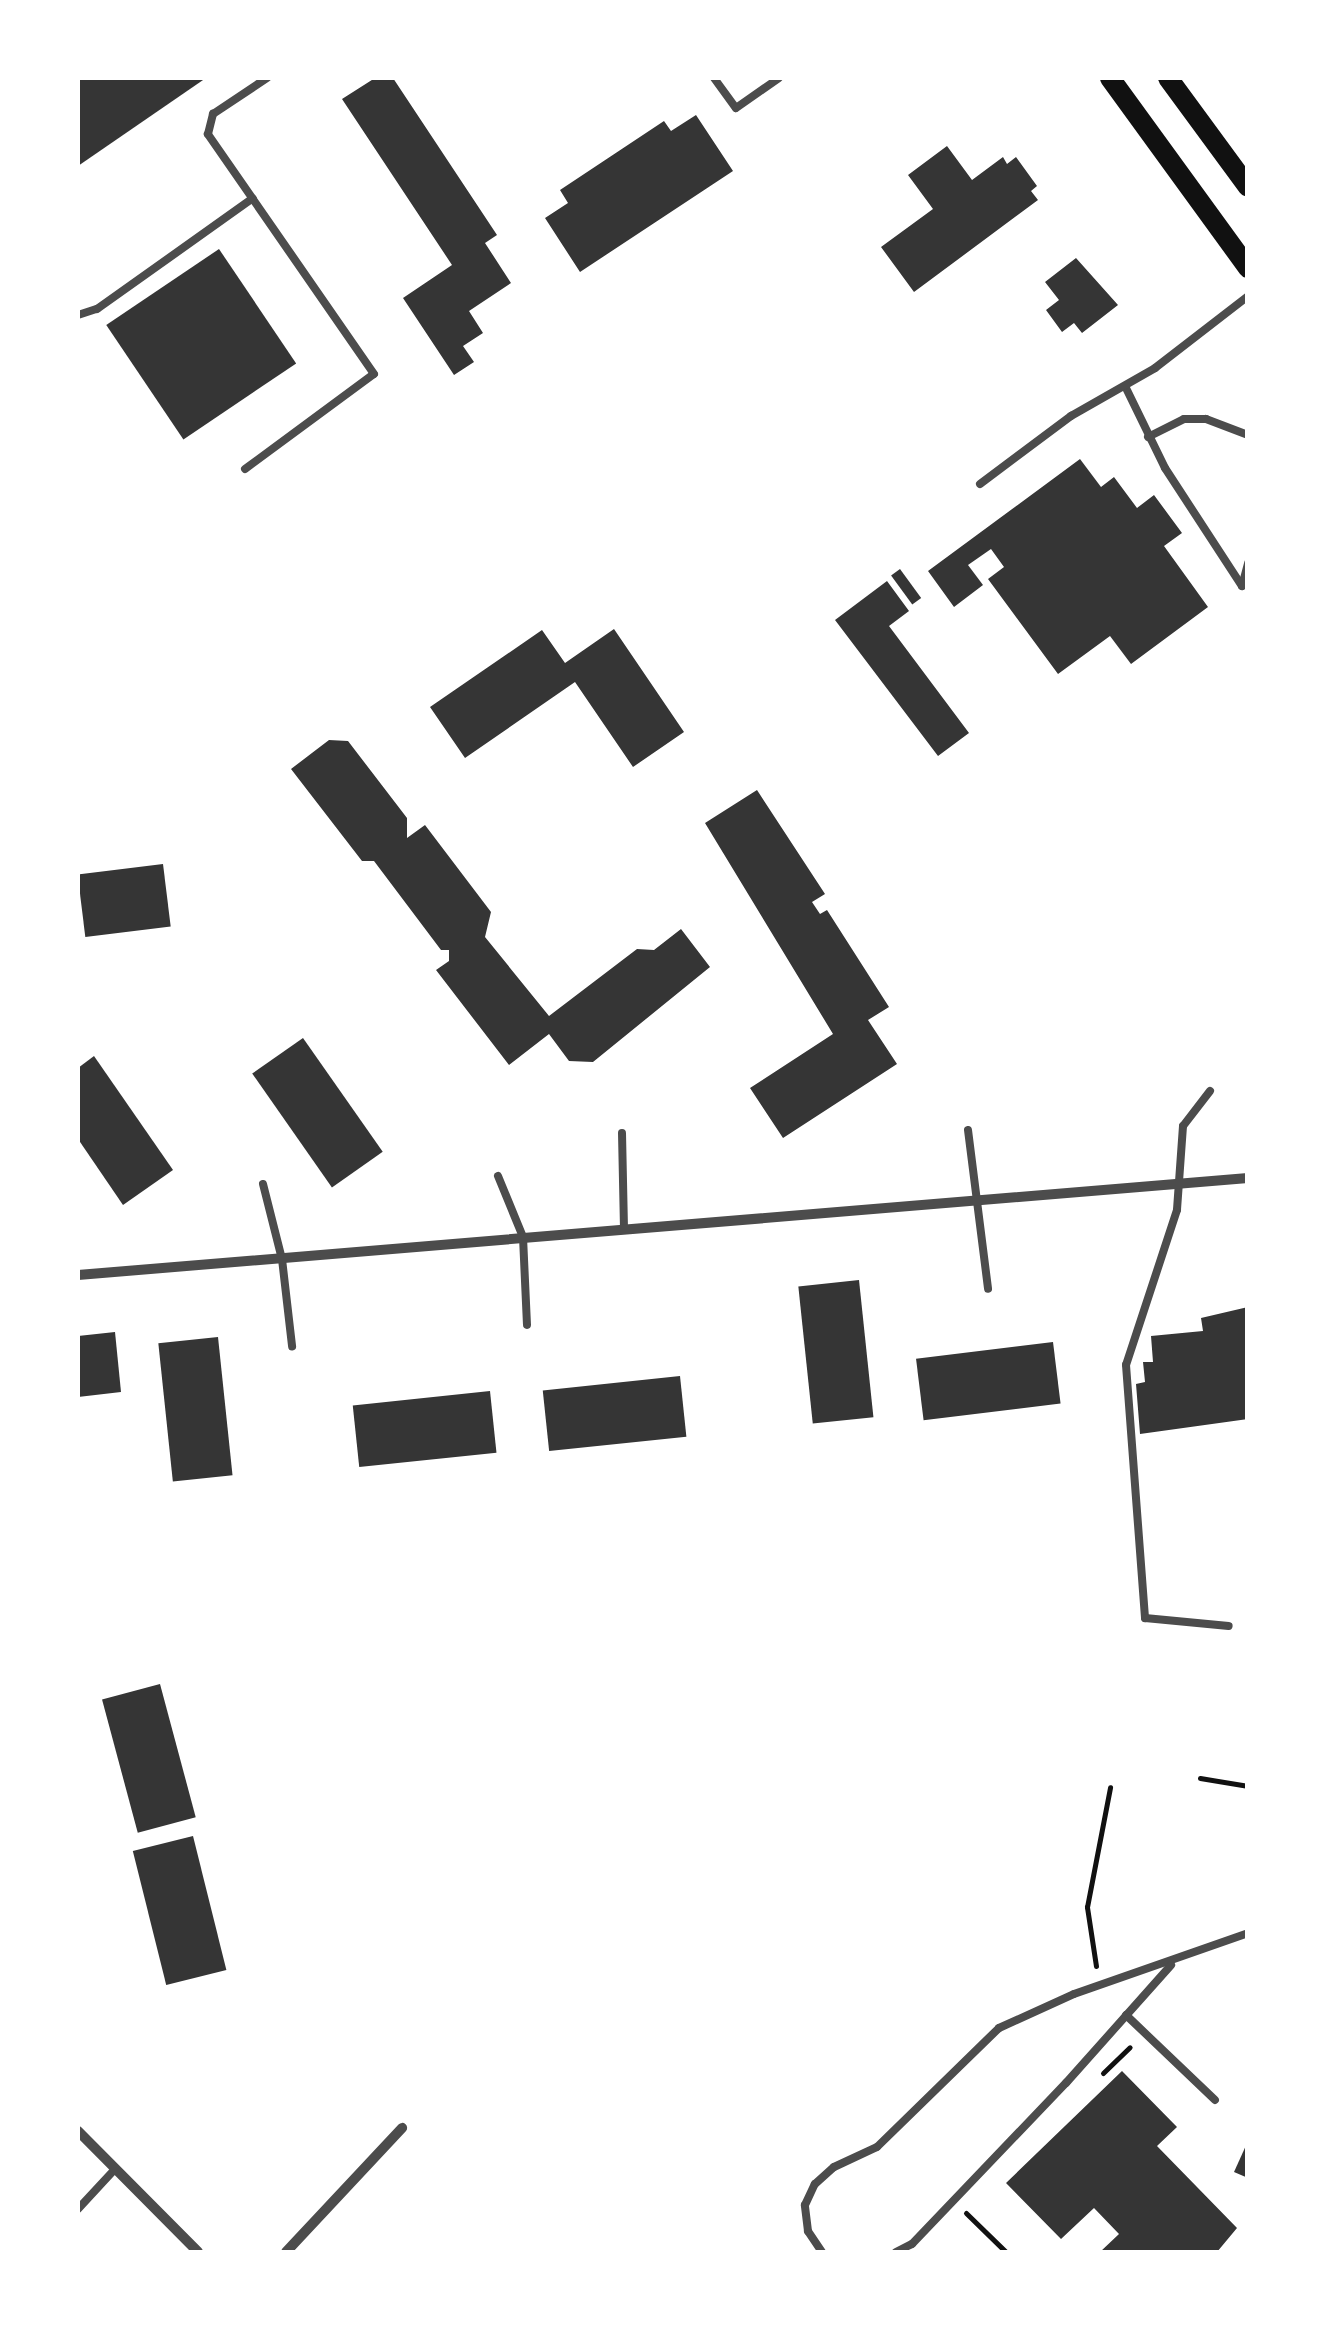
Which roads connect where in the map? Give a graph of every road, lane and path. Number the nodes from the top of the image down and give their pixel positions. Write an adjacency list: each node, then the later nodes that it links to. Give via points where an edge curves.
1 (267, 78): 7 (lane, via 213,114 208,134)
2 (714, 78): 3 (lane, via 736,108)
3 (779, 78)
4 (1110, 78): 8 (main road)
5 (1168, 78): 6 (main road)
6 (1248, 188)
7 (253, 198): 10 (lane, via 97,309); 14 (lane, via 374,374)
8 (1248, 268)
9 (1248, 296): 11 (lane)
10 (78, 315)
11 (1126, 388): 13 (lane); 15 (lane, via 1071,416)
12 (1248, 434): 13 (lane, via 1206,418 1184,419)
13 (1148, 437): 16 (lane, via 1242,586)
14 (245, 468)
15 (980, 484)
16 (1248, 563)
17 (1210, 1091): 22 (lane, via 1183,1126)
18 (968, 1130): 24 (lane)
19 (622, 1133): 25 (lane)
20 (498, 1176): 26 (lane)
21 (1248, 1178): 22 (street)
22 (1177, 1182): 24 (street); 32 (lane, via 1177,1210 1126,1365 1144,1618)
23 (263, 1184): 27 (lane)
24 (977, 1199): 25 (street); 29 (lane)
25 (624, 1228): 26 (street)
26 (523, 1238): 27 (street); 30 (lane)
27 (282, 1259): 28 (street); 31 (lane)
28 (78, 1276)
29 (988, 1289)
30 (528, 1325)
31 (292, 1346)
32 (1229, 1626)
33 (1200, 1778): 34 (path)
34 (1248, 1786)
35 (1110, 1787): 38 (path, via 1087,1906)
36 (1248, 1933): 37 (lane)
37 (1174, 1961): 39 (lane); 50 (lane, via 999,2028 877,2147 815,2184 805,2205 808,2231)
38 (1096, 1966)
39 (1126, 2015): 42 (lane); 51 (lane, via 912,2244)
40 (1130, 2048): 41 (path)
41 (1098, 2079)
42 (1215, 2100)
43 (402, 2128): 49 (street)
44 (78, 2131): 45 (street)
45 (116, 2169): 47 (lane); 48 (street)
46 (978, 2200): 52 (path, via 965,2213)
47 (78, 2209)
48 (198, 2252)
49 (286, 2252)
50 (822, 2252)
51 (896, 2252)
52 (1006, 2252)

